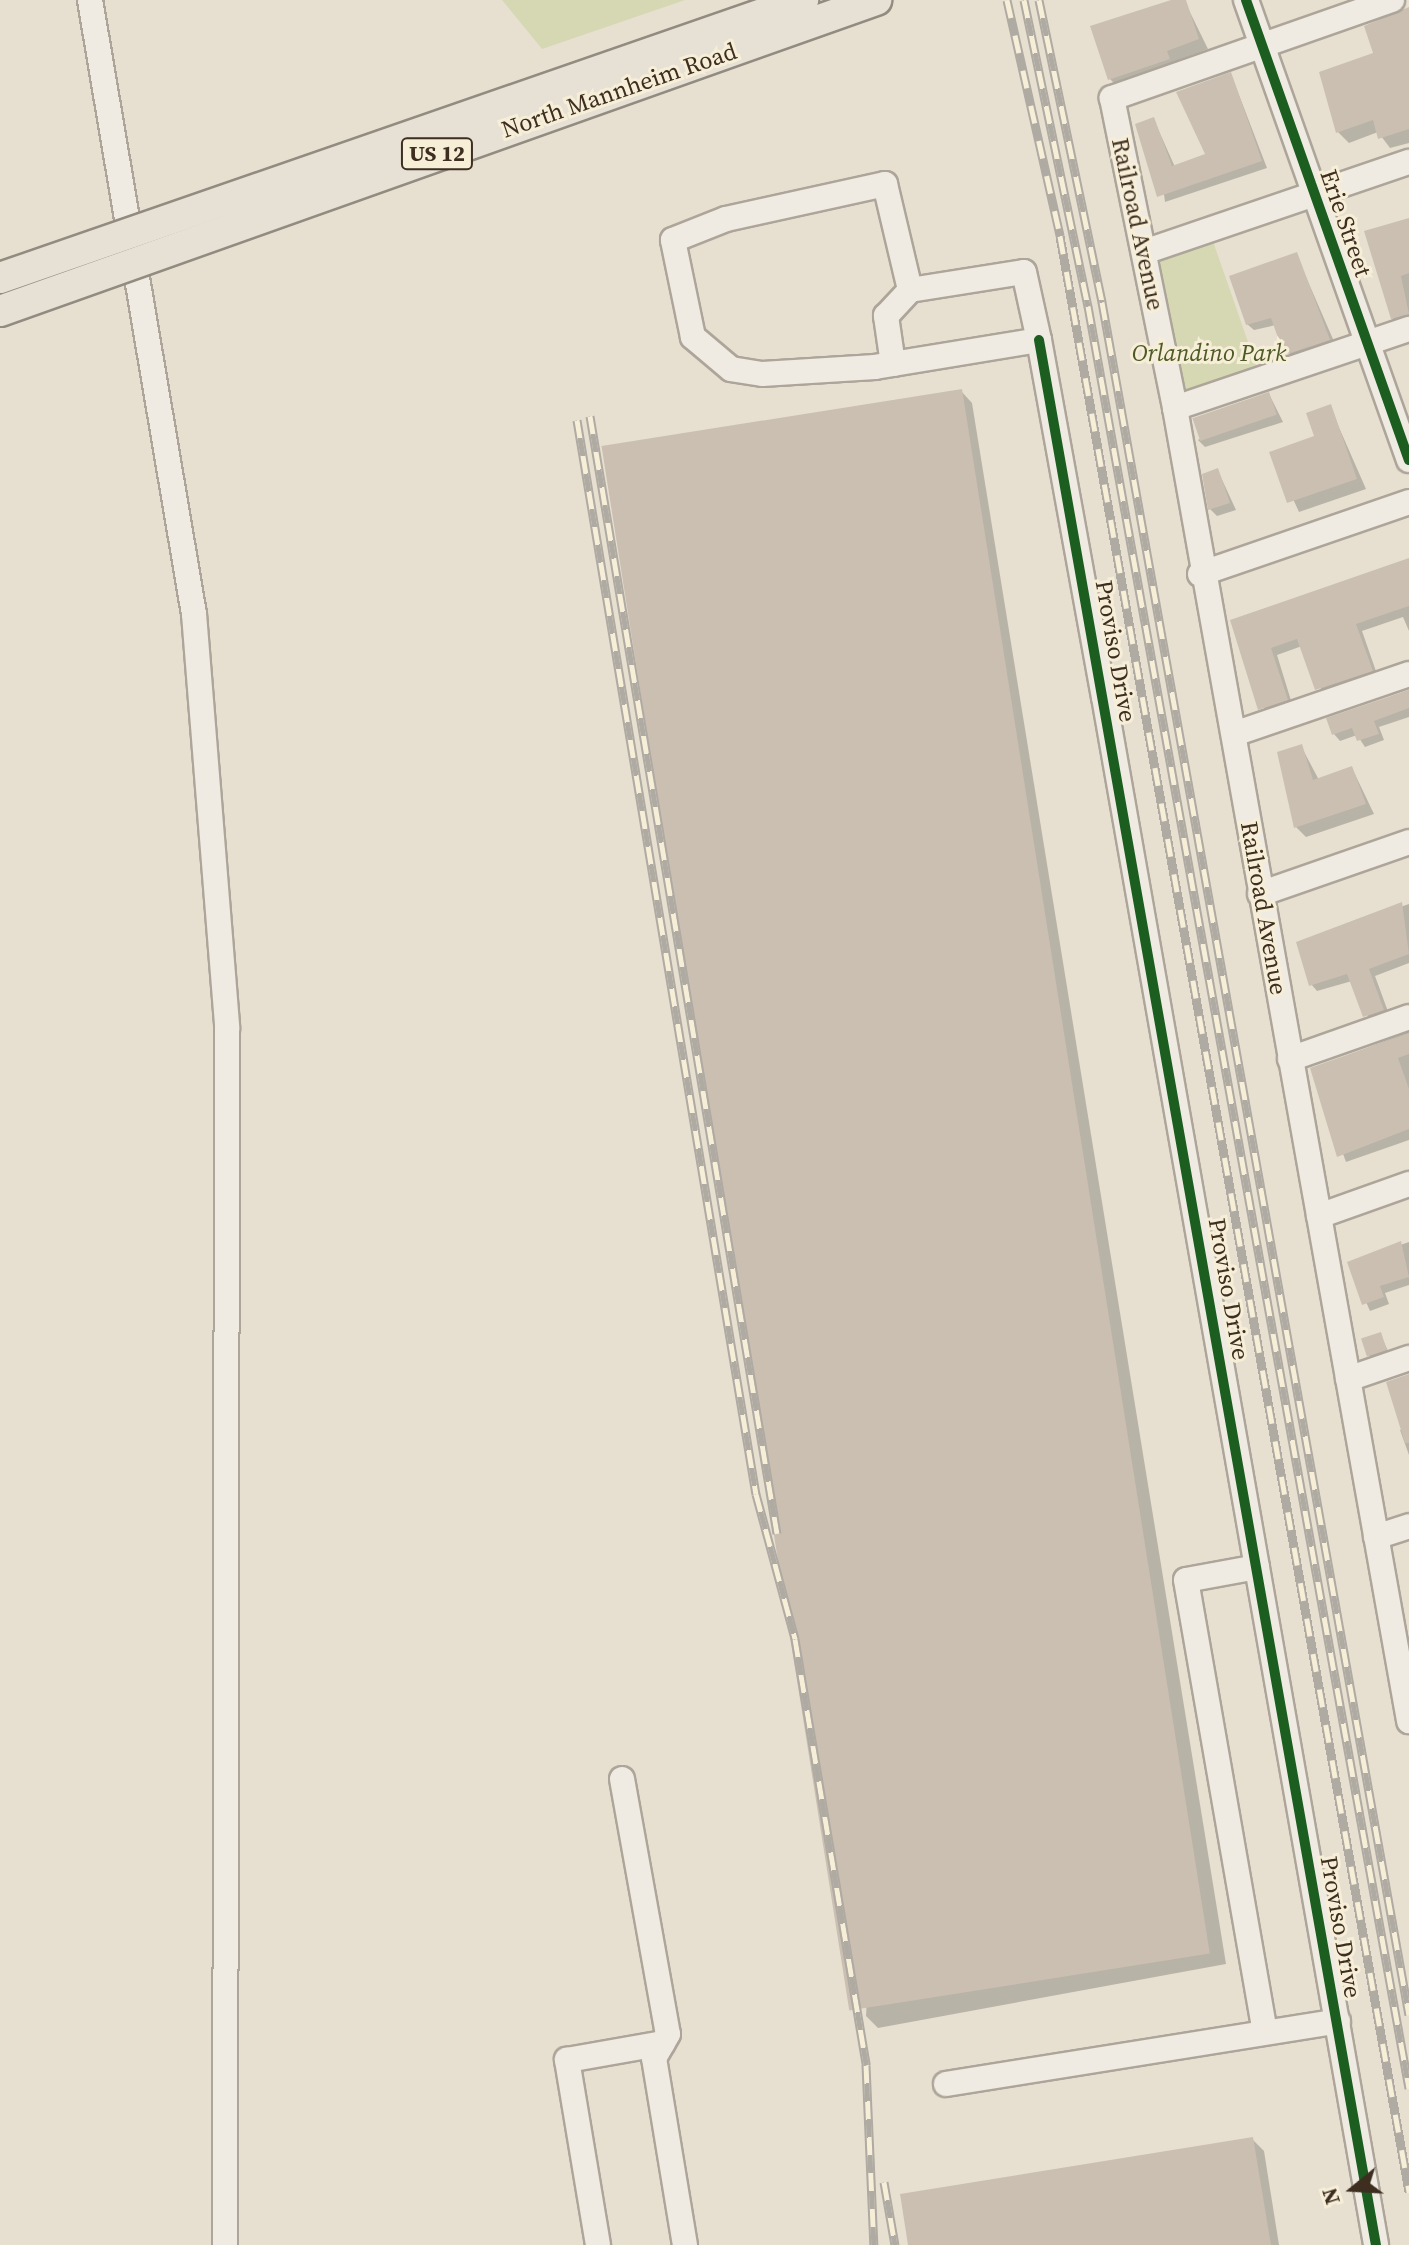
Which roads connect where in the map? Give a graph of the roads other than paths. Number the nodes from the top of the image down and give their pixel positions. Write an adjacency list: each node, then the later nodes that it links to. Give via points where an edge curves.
1 (90, 0): 40 (street, via 194,614 223,953 229,1355)
2 (803, 0): 10 (main road, North Mannheim Road / US 12, bridge)
3 (876, 0): 12 (main road, North Mannheim Road / US 12, bridge)
4 (1246, 0): 6 (street, Erie Street)
5 (1392, 0): 6 (street)
6 (1262, 45): 8 (street, Erie Street); 9 (street, Railroad Avenue, via 1112,98)
7 (1409, 162): 8 (street)
8 (1315, 195): 9 (street); 15 (street, Erie Street)
9 (1144, 252): 17 (street, Railroad Avenue)
10 (0, 278)
11 (910, 290): 14 (street, Proviso Drive, via 1024,272); 16 (street, via 886,316); 16 (street, via 885,184 726,219 673,240 693,337 731,369 762,374)
12 (0, 311)
13 (1409, 329): 15 (street)
14 (1039, 340): 16 (street); 33 (street, Proviso Drive)
15 (1368, 343): 17 (street); 18 (street, Erie Street)
16 (893, 364)
17 (1175, 408): 20 (street, Railroad Avenue)
18 (1409, 460)
19 (1409, 502): 20 (street)
20 (1200, 574): 22 (street, Railroad Avenue)
21 (1409, 674): 22 (street)
22 (1234, 734): 24 (street, Railroad Avenue)
23 (1409, 842): 24 (street)
24 (1260, 894): 26 (street, Railroad Avenue)
25 (1409, 1017): 26 (street)
26 (1290, 1059): 28 (street, Railroad Avenue)
27 (1409, 1184): 28 (street)
28 (1319, 1216): 30 (street, Railroad Avenue)
29 (1409, 1358): 30 (street)
30 (1348, 1379): 32 (street, Railroad Avenue)
31 (1409, 1526): 32 (street)
32 (1376, 1537): 34 (street, Railroad Avenue)
33 (1257, 1567): 36 (street, Proviso Drive); 37 (street, via 1186,1580)
34 (1408, 1709)
35 (622, 1779): 38 (street, via 668,2034)
36 (1338, 2021): 37 (street); 43 (street, Proviso Drive)
37 (1265, 2032): 39 (street)
38 (663, 2043): 41 (street, via 567,2060); 42 (street, via 654,2058)
39 (946, 2084)
40 (225, 2245)
41 (598, 2245)
42 (685, 2245)
43 (1376, 2245)

